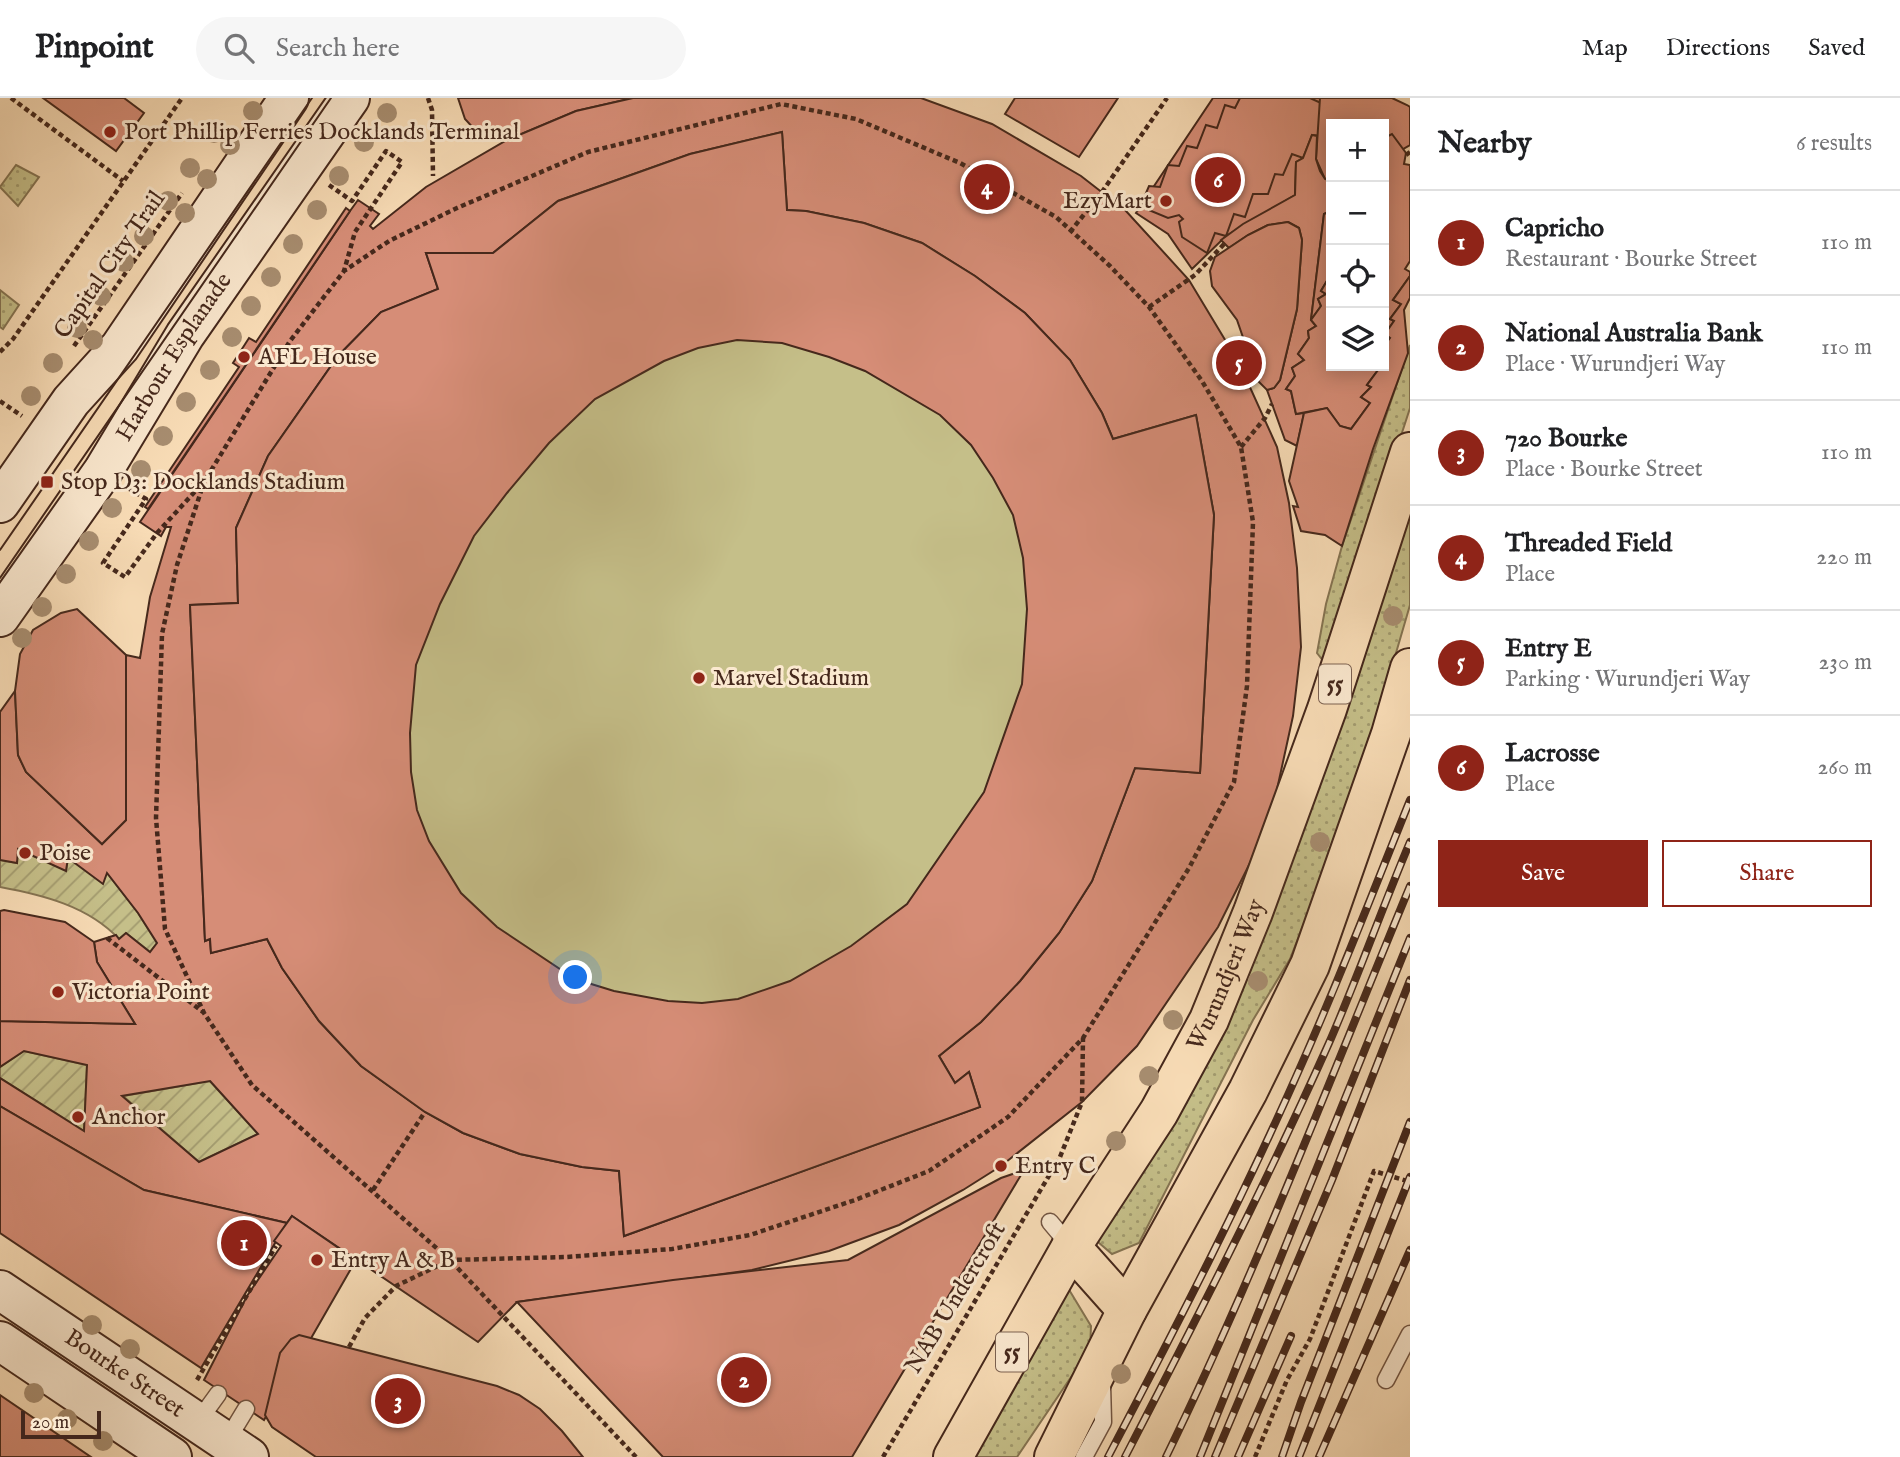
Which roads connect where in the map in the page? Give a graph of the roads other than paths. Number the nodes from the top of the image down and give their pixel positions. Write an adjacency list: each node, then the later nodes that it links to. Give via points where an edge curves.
1 (289, 98): 4 (street, Harbour Esplanade, via 120,347 71,401)
2 (350, 98): 5 (street, Harbour Esplanade, via 185,335 103,471)
3 (1410, 453): 7 (highway, Wurundjeri Way / 55, via 1328,709 1209,1020 1160,1112)
4 (0, 503)
5 (0, 617)
6 (1410, 668): 9 (highway, via 1310,965 1248,1091)
7 (1061, 1234): 9 (highway); 17 (highway, Wurundjeri Way / 55)
8 (0, 1290): 15 (street, Bourke Street)
9 (1126, 1310): 12 (highway)
10 (1410, 1334): 13 (lane)
11 (0, 1341): 16 (street, Bourke Street)
12 (1102, 1360): 18 (highway); 19 (lane, via 1103,1422)
13 (1386, 1380)
14 (246, 1409): 15 (lane)
15 (221, 1435): 16 (street)
16 (163, 1455)
17 (953, 1457)
18 (1054, 1457)
19 (1084, 1457)

